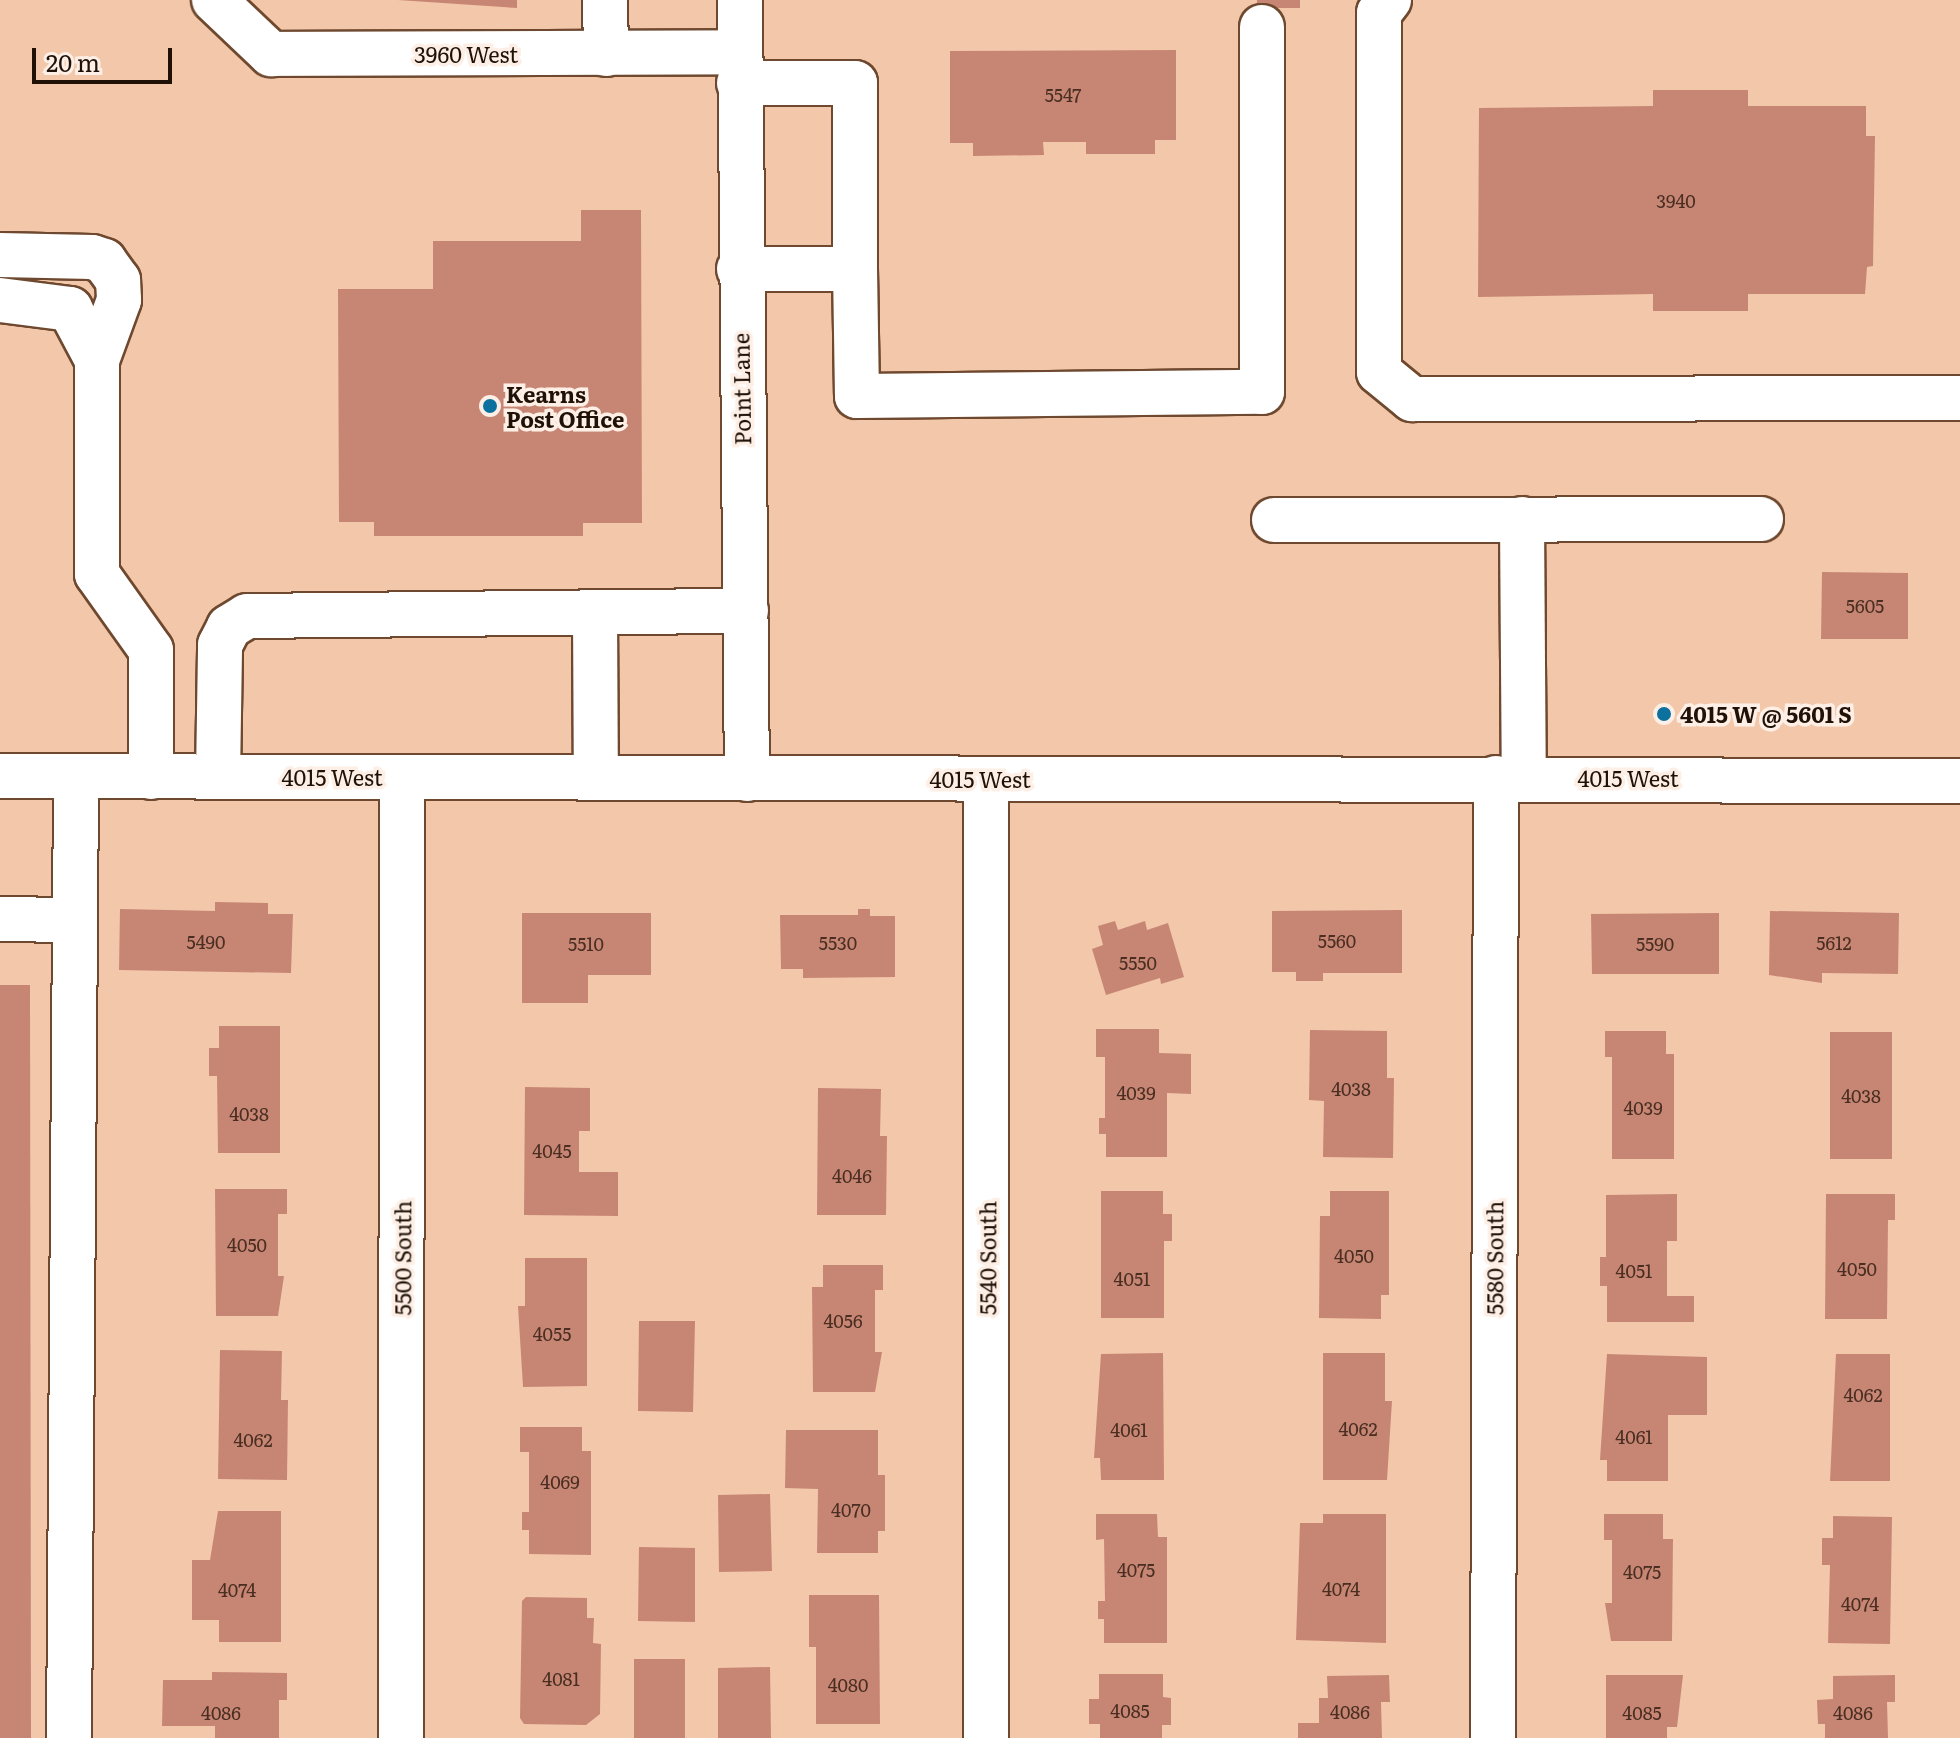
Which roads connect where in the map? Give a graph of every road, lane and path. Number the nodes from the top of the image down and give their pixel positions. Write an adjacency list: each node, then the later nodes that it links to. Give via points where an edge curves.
1 (214, 0): 6 (street, 3960 West, via 271,54)
2 (605, 0): 6 (street)
3 (740, 0): 7 (street, Point Lane)
4 (1389, 0): 13 (street, via 1379,13 1379,372 1412,399)
5 (1262, 27): 10 (street, via 1262,392 857,396)
6 (606, 54): 7 (street, 3960 West)
7 (739, 68): 9 (street, Point Lane); 10 (street, 3960 West, via 855,83)
8 (0, 255): 12 (street, via 92,257 112,269 119,300)
9 (739, 269): 10 (street); 17 (street, Point Lane)
10 (855, 269)
11 (0, 300): 12 (street, via 70,309)
12 (97, 360): 21 (street, via 97,574 151,650)
13 (1960, 398)
14 (1522, 519): 15 (street); 16 (street); 25 (street, 5580 South)
15 (1761, 519)
16 (1274, 520)
17 (746, 611): 18 (street); 26 (street, Point Lane)
18 (595, 612): 22 (street, via 247,616 229,627 220,645); 24 (street)
19 (0, 776): 20 (street, 4015 West)
20 (76, 776): 21 (street, 4015 West); 30 (street)
21 (151, 777): 22 (street, 4015 West)
22 (218, 777): 23 (street, 4015 West)
23 (402, 778): 24 (street, 4015 West); 32 (street, 5500 South)
24 (596, 778): 26 (street, 4015 West)
25 (1510, 778): 27 (street, 4015 West); 28 (street, 4015 West); 34 (street, 5580 South)
26 (747, 779): 27 (street, 4015 West)
27 (986, 779): 33 (street, 5540 South)
28 (1960, 781)
29 (0, 919): 30 (street)
30 (75, 920): 31 (street)
31 (69, 1738)
32 (401, 1738)
33 (986, 1738)
34 (1493, 1738)

